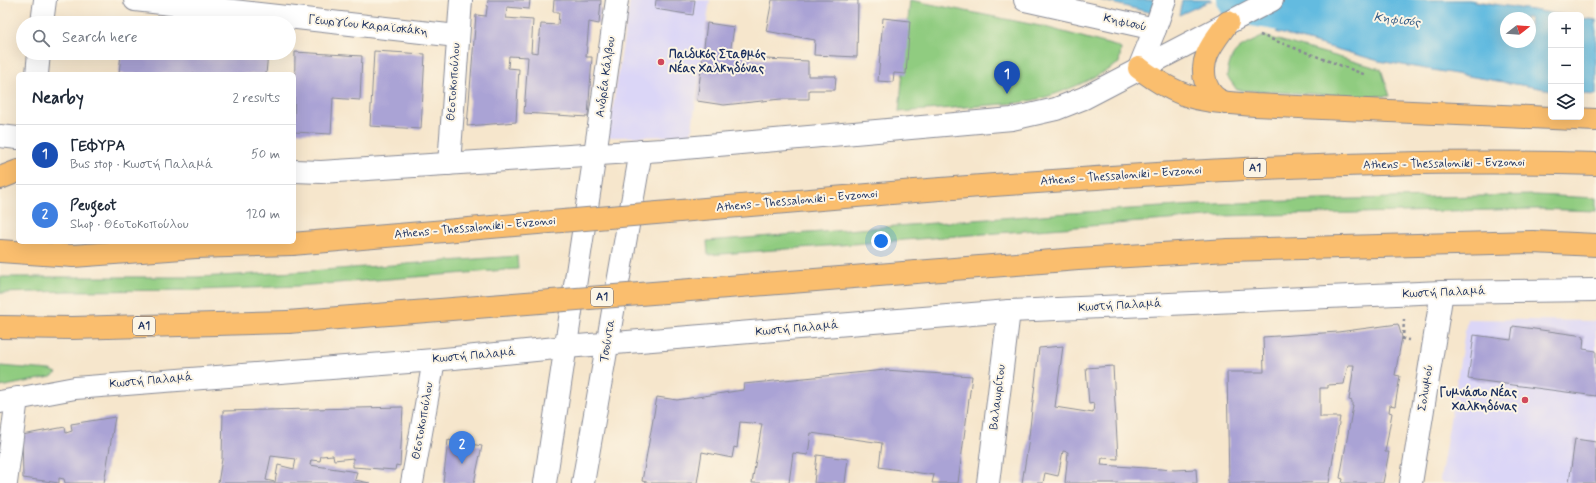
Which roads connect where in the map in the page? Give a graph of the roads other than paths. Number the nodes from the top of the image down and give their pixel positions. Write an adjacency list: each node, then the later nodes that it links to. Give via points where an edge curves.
1 (45, 0): 8 (street)
2 (135, 0): 9 (street, Γεωργίου Καραϊσκάκη)
3 (461, 0): 13 (street, Θεοτοκοπούλου)
4 (617, 0): 22 (street, Ανδρέα Κάλβου)
5 (1025, 0): 12 (street, Κηφισού)
6 (1272, 0): 11 (street)
7 (1163, 4): 12 (street)
8 (43, 16)
9 (279, 16)
10 (296, 18): 13 (street, Γεωργίου Καραϊσκάκη)
11 (1228, 22): 15 (street); 17 (highway, via 1209,49 1203,66 1210,92 1215,99)
12 (1155, 29): 15 (street)
13 (458, 36): 23 (street, Θεοτοκοπούλου)
14 (38, 60): 16 (street)
15 (1139, 68): 17 (highway, via 1180,94 1204,101); 21 (street, via 1063,107 1012,119)
16 (37, 72)
17 (1226, 103): 18 (highway)
18 (1596, 120)
19 (0, 136): 20 (street)
20 (16, 138)
21 (641, 151): 22 (street); 36 (street, Τσούντα)
22 (596, 154): 23 (street); 37 (street)
23 (449, 164): 25 (street, via 321,172)
24 (1596, 164): 29 (highway, Athens - Thessaloniki - Evzonoi / Α1, bridge, via 1367,164 1204,170 915,191)
25 (296, 171)
26 (16, 173): 27 (highway)
27 (0, 178)
28 (292, 244): 31 (highway, Athens - Thessaloniki - Evzonoi / Α1, bridge, via 196,247 73,256)
29 (296, 244)
30 (1596, 245): 35 (highway, Α1, bridge, via 1533,242 1228,250 1078,259 288,322 72,328)
31 (0, 251)
32 (1596, 290): 33 (street, Κωστή Παλαμά)
33 (1442, 292): 34 (street, Κωστή Παλαμά); 45 (street, Σολωμού)
34 (1009, 311): 36 (street, Κωστή Παλαμά); 44 (street, Βαλαωρίτου)
35 (0, 327)
36 (607, 344): 37 (street, Κωστή Παλαμά); 43 (street, Τσούντα)
37 (566, 347): 38 (street, Κωστή Παλαμά); 42 (street)
38 (434, 360): 39 (street, Κωστή Παλαμά, via 75,388); 41 (street, Θεοτοκοπούλου)
39 (9, 400): 40 (street)
40 (6, 483)
41 (412, 483)
42 (545, 483)
43 (583, 483)
44 (988, 483)
45 (1411, 483)

